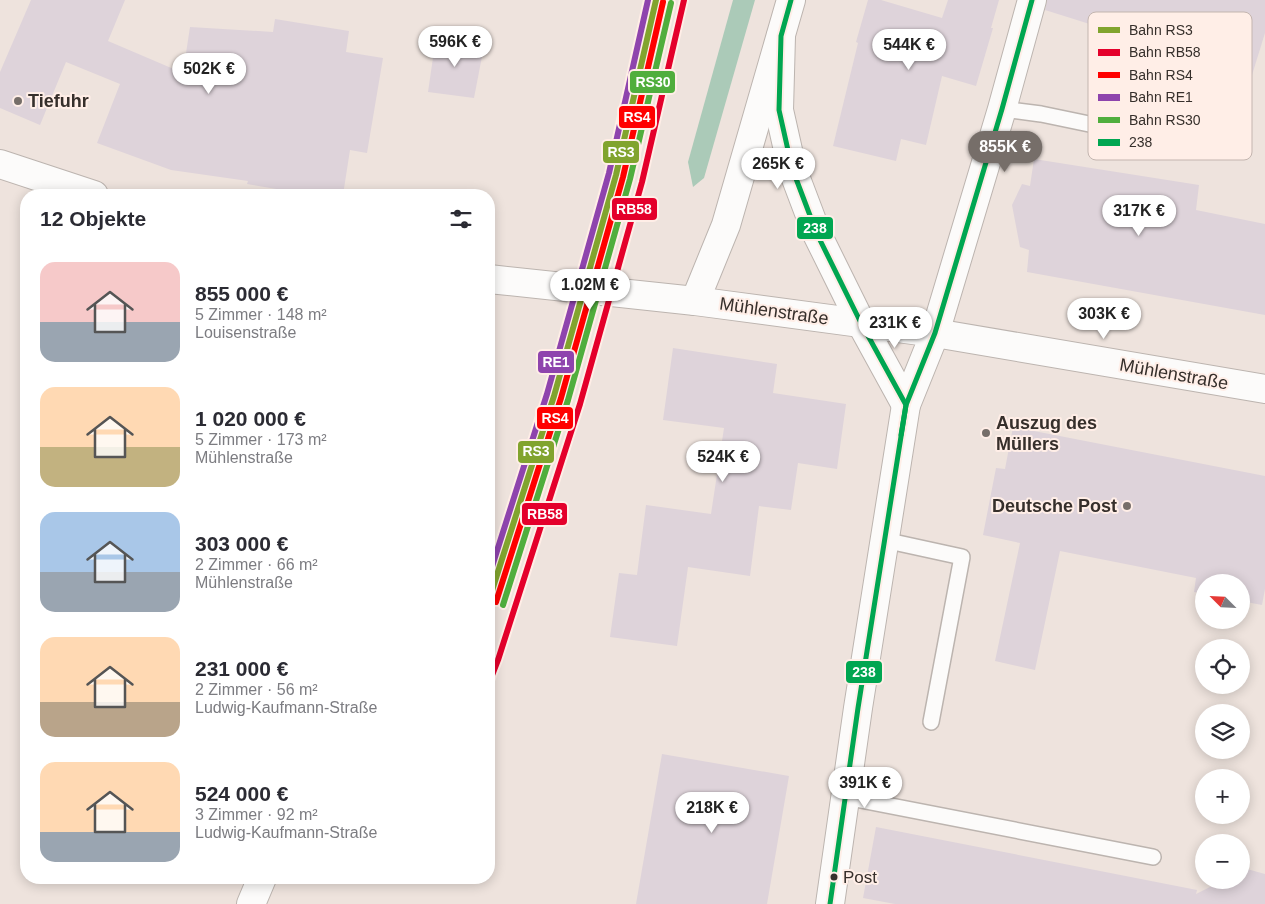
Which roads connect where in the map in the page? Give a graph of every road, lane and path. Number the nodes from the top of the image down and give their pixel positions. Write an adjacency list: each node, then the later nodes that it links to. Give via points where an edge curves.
1 (791, 0): 3 (street)
2 (1032, 0): 4 (street)
3 (781, 36): 9 (street, via 726,225); 10 (street, via 779,110 792,168 817,234)
4 (1002, 109): 5 (lane); 11 (street)
5 (1088, 124)
6 (0, 164): 7 (street)
7 (76, 189)
8 (495, 280): 9 (street, Mühlenstraße)
9 (695, 301): 10 (street, Mühlenstraße)
10 (861, 323): 11 (street, Mühlenstraße); 13 (street)
11 (935, 333): 12 (street, Mühlenstraße); 13 (street)
12 (1265, 389)
13 (906, 405): 14 (street)
14 (884, 540): 15 (lane, via 962,557); 16 (street)
15 (931, 722)
16 (845, 797): 17 (lane); 20 (street)
17 (1154, 857)
18 (259, 884): 19 (street)
19 (251, 904)
20 (830, 904)

